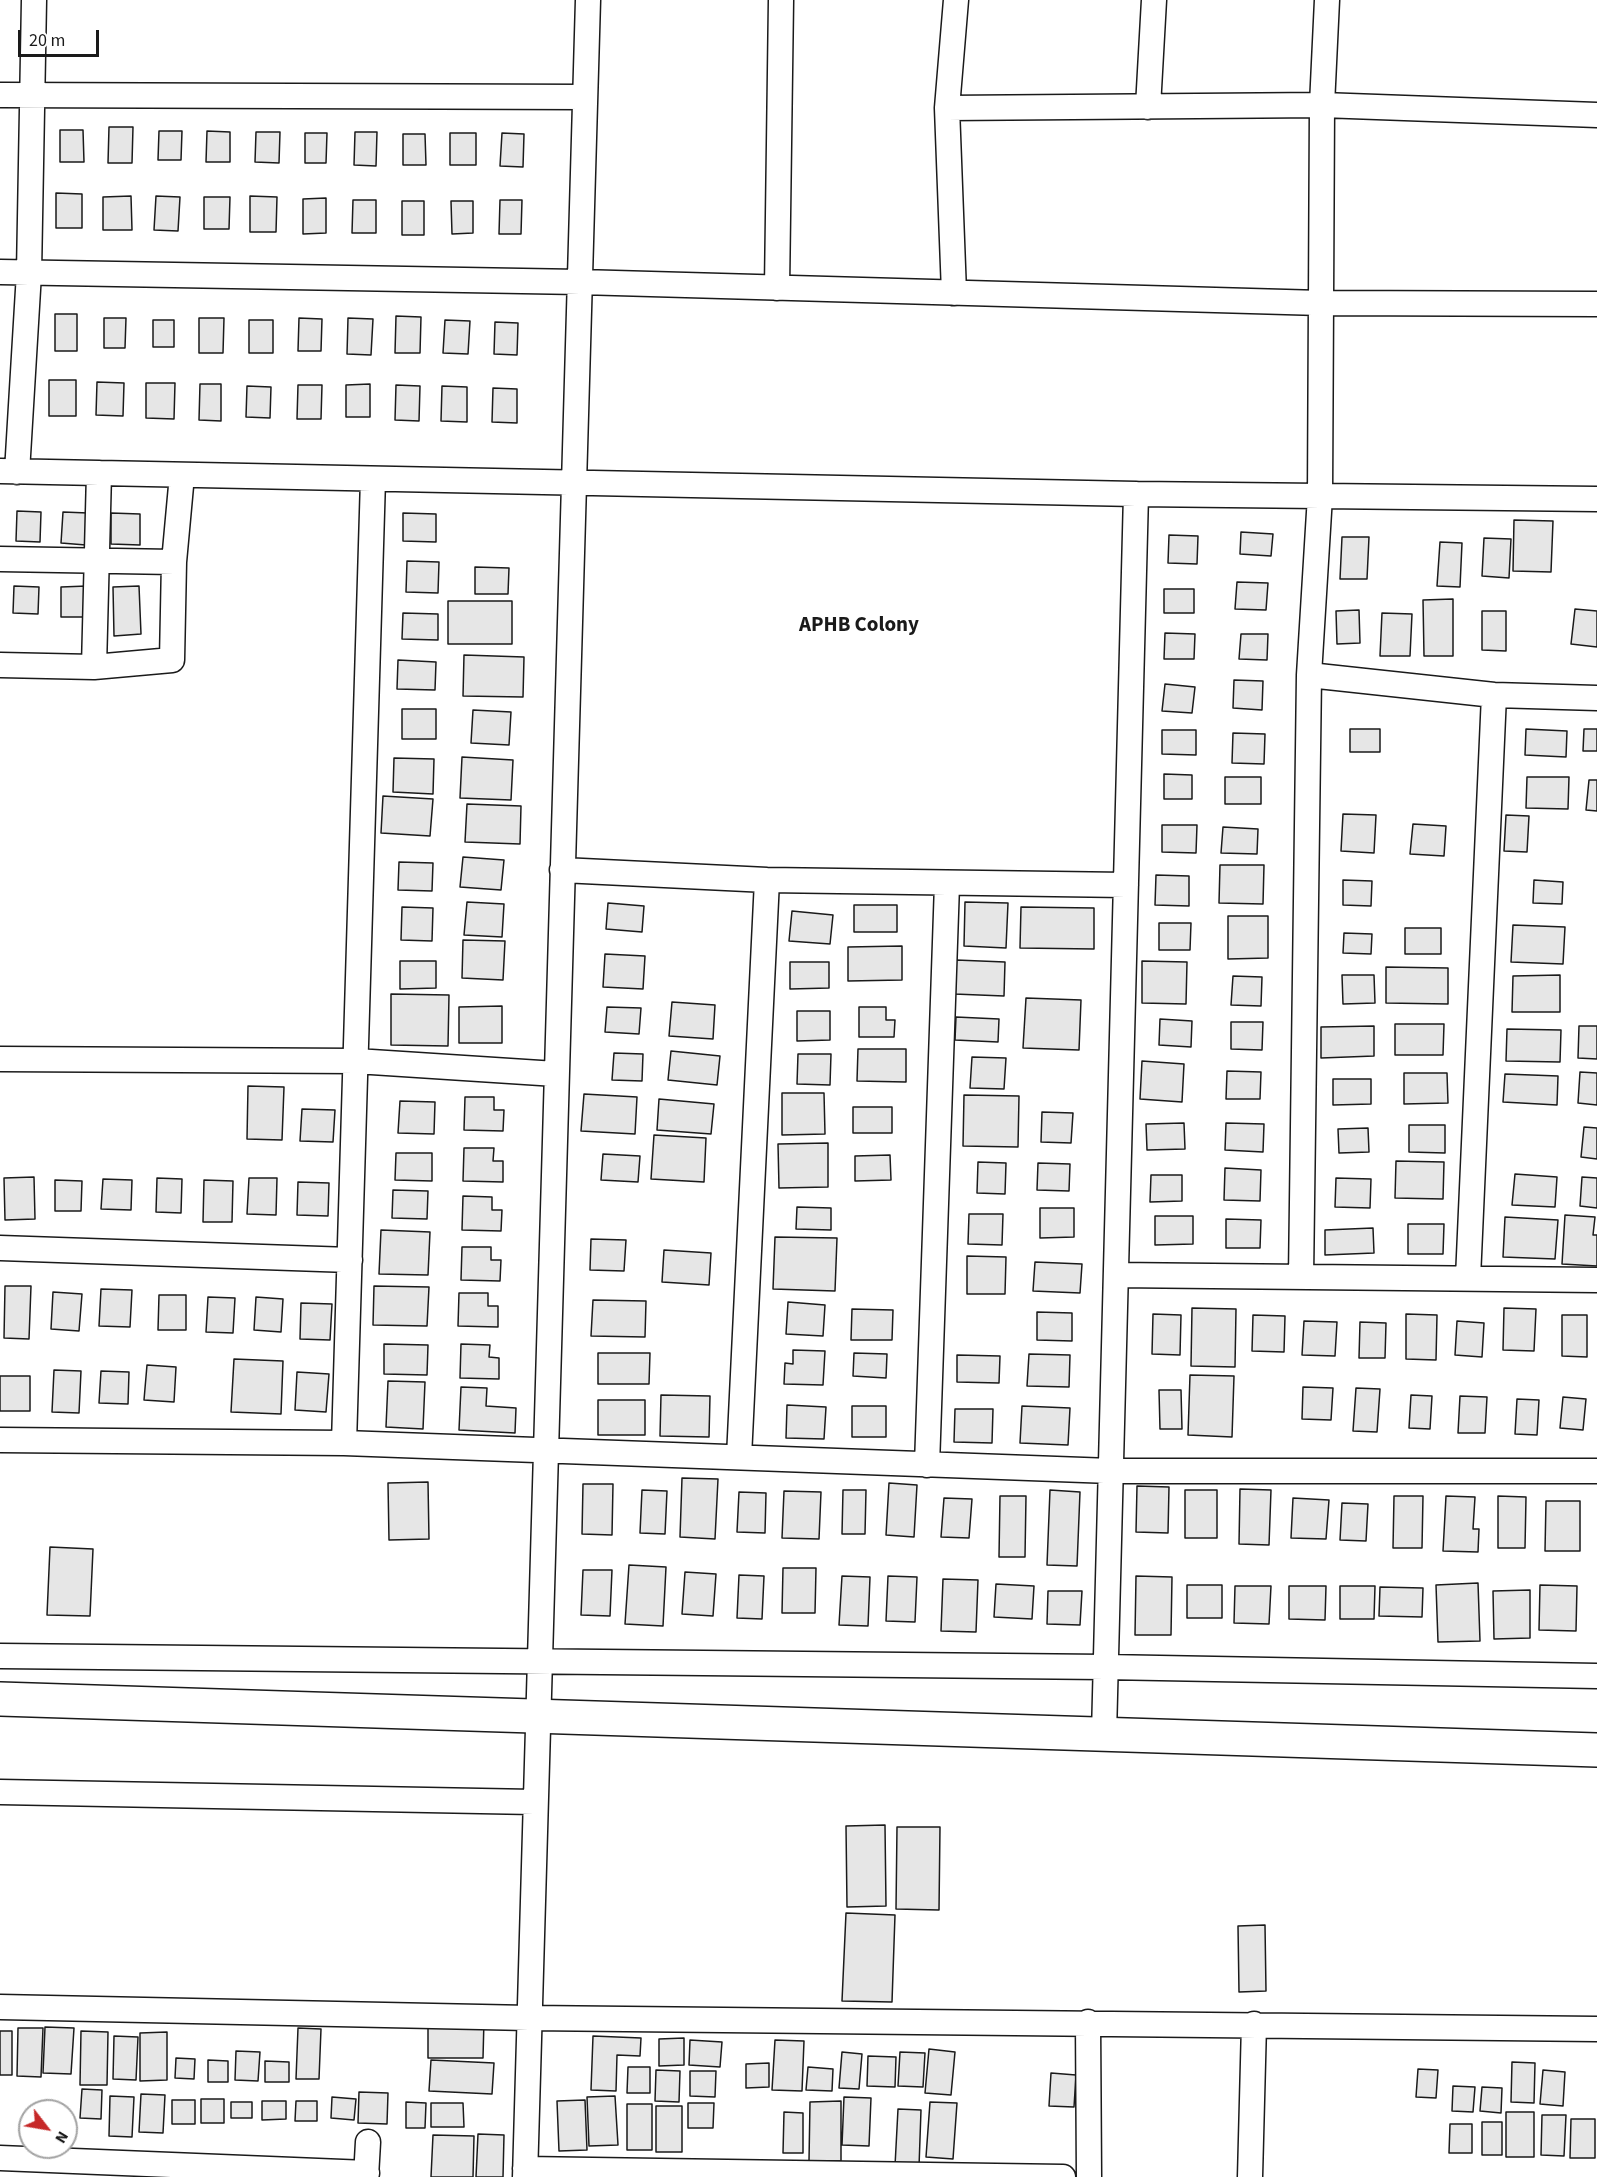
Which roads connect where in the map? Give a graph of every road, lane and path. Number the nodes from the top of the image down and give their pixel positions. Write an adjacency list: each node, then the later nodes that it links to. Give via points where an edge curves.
1 (34, 0): 8 (street)
2 (588, 0): 9 (street)
3 (781, 0): 17 (street)
4 (956, 0): 12 (street)
5 (1154, 0): 11 (street)
6 (1327, 0): 10 (street)
7 (0, 95): 8 (street)
8 (32, 96): 9 (street); 15 (street)
9 (585, 97): 16 (street)
10 (1322, 105): 11 (street); 13 (street); 19 (street)
11 (1148, 107): 12 (street)
12 (947, 108): 18 (street)
13 (1597, 115)
14 (0, 272): 15 (street)
15 (29, 273): 16 (street); 21 (street)
16 (580, 282): 17 (street); 25 (street)
17 (777, 288): 18 (street)
18 (954, 293): 19 (street)
19 (1321, 303): 20 (street); 27 (street)
20 (1597, 304)
21 (8, 472): 22 (street)
22 (99, 473): 23 (street); 30 (street)
23 (182, 475): 24 (street); 31 (street)
24 (373, 479): 25 (street); 42 (street)
25 (574, 483): 26 (street); 37 (street)
26 (1136, 494): 27 (street); 40 (street)
27 (1320, 496): 28 (street); 34 (street)
28 (1597, 500)
29 (0, 559): 30 (street)
30 (98, 561): 31 (street); 33 (street)
31 (174, 562): 33 (street, via 172,660)
32 (0, 665): 33 (street)
33 (94, 667)
34 (1309, 675): 35 (street); 47 (street)
35 (1494, 695): 36 (street); 48 (street)
36 (1597, 698)
37 (562, 870): 38 (street); 43 (street)
38 (767, 880): 39 (street); 53 (street)
39 (947, 884): 40 (street); 54 (street)
40 (1126, 885): 46 (street)
41 (0, 1059): 42 (street)
42 (356, 1061): 43 (street); 45 (street)
43 (556, 1074): 52 (street)
44 (0, 1248): 45 (street)
45 (350, 1260): 51 (street)
46 (1116, 1275): 47 (street); 56 (street)
47 (1300, 1277): 48 (street)
48 (1468, 1278): 49 (street)
49 (1597, 1280)
50 (0, 1440): 51 (street)
51 (344, 1443): 52 (street)
52 (545, 1450): 53 (street); 58 (street)
53 (739, 1457): 54 (street)
54 (927, 1465): 56 (street)
55 (1597, 1471): 56 (street)
56 (1111, 1472): 59 (street)
57 (0, 1656): 58 (street)
58 (538, 1662): 59 (street); 62 (street)
59 (1105, 1666): 60 (street); 63 (street)
60 (1597, 1676)
61 (0, 1699): 62 (street)
62 (537, 1716): 63 (street); 66 (street)
63 (1104, 1734): 64 (street)
64 (1597, 1750)
65 (0, 1792): 66 (street)
66 (534, 1802): 68 (street)
67 (0, 2007): 68 (street)
68 (529, 2018): 69 (street); 74 (street)
69 (1088, 2022): 70 (street); 78 (street)
70 (1254, 2024): 71 (street); 79 (street)
71 (1597, 2029)
72 (368, 2142): 75 (street)
73 (0, 2158): 75 (street)
74 (525, 2173): 76 (street)
75 (366, 2175)
76 (830, 2175): 77 (street)
77 (1063, 2177)
78 (1089, 2177)
79 (1250, 2177)

